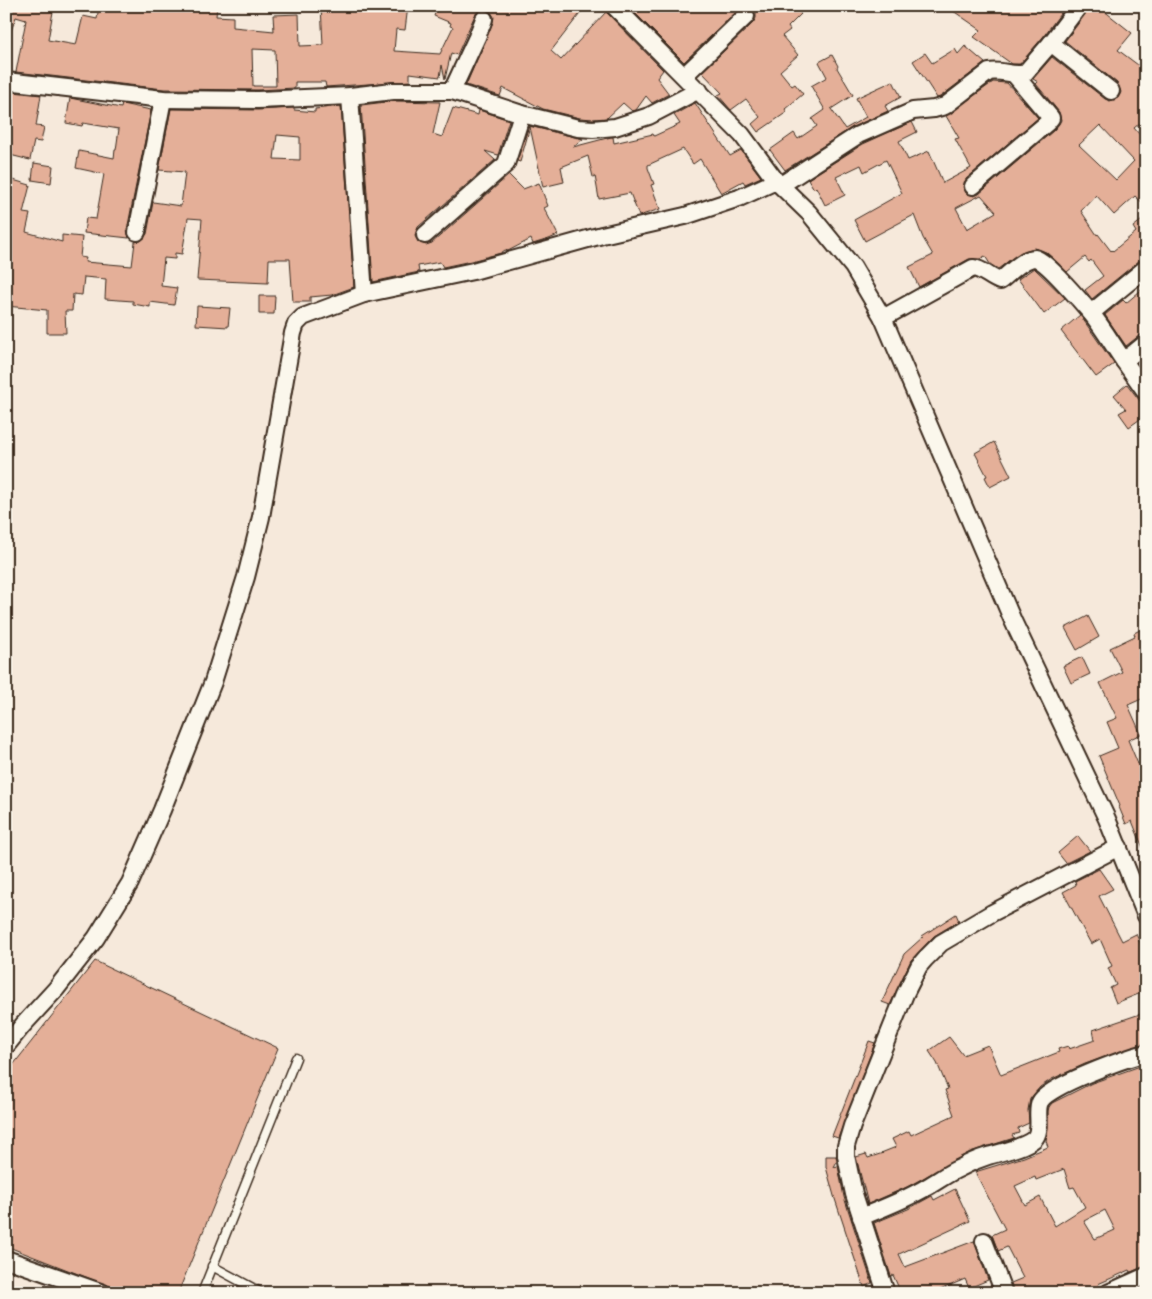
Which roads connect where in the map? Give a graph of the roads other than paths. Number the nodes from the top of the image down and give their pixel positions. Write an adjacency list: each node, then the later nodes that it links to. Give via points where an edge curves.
1 (614, 6): 7 (street)
2 (1079, 6): 5 (street)
3 (746, 16): 7 (street)
4 (484, 20): 10 (street)
5 (1051, 43): 6 (street, via 1025,73); 11 (street)
6 (1014, 74): 15 (street, via 996,70 989,72 945,106 913,111 858,135); 16 (street, via 1052,118)
7 (684, 76): 9 (street)
8 (6, 81): 13 (street)
9 (700, 90): 14 (street, via 649,116 615,127 578,128); 15 (street, via 742,135)
10 (452, 91): 12 (street, via 393,91); 14 (street)
11 (1111, 91)
12 (350, 96): 13 (street, via 258,100); 20 (street)
13 (163, 99): 17 (street)
14 (522, 114): 18 (street, via 506,164)
15 (778, 183): 20 (street, via 685,216 473,271); 22 (street, via 809,212 853,267)
16 (973, 186)
17 (137, 232)
18 (425, 235)
19 (1146, 268): 21 (street)
20 (364, 294): 28 (street, via 303,317 296,324 261,517 214,682 130,883 90,945)
21 (1091, 313): 22 (street, via 1041,260 1034,258 1022,263 1000,281 973,268); 24 (street)
22 (883, 318): 26 (street, via 1014,621)
23 (1146, 343): 24 (street)
24 (1124, 361): 25 (street)
25 (1146, 392)
26 (1119, 847): 27 (street); 31 (street, via 992,913 941,944 919,966 846,1146 852,1185)
27 (1146, 916)
28 (6, 1046)
29 (1146, 1053): 31 (street, via 1085,1075 1043,1098 1039,1103 1038,1132 1033,1139 986,1156)
30 (296, 1058): 34 (lane)
31 (862, 1217): 39 (street)
32 (984, 1241): 40 (street)
33 (6, 1259): 36 (street)
34 (212, 1266): 37 (lane); 38 (lane)
35 (1146, 1276): 41 (street)
36 (103, 1293)
37 (202, 1293)
38 (262, 1293)
39 (886, 1293)
40 (1004, 1293)
41 (1108, 1293)

